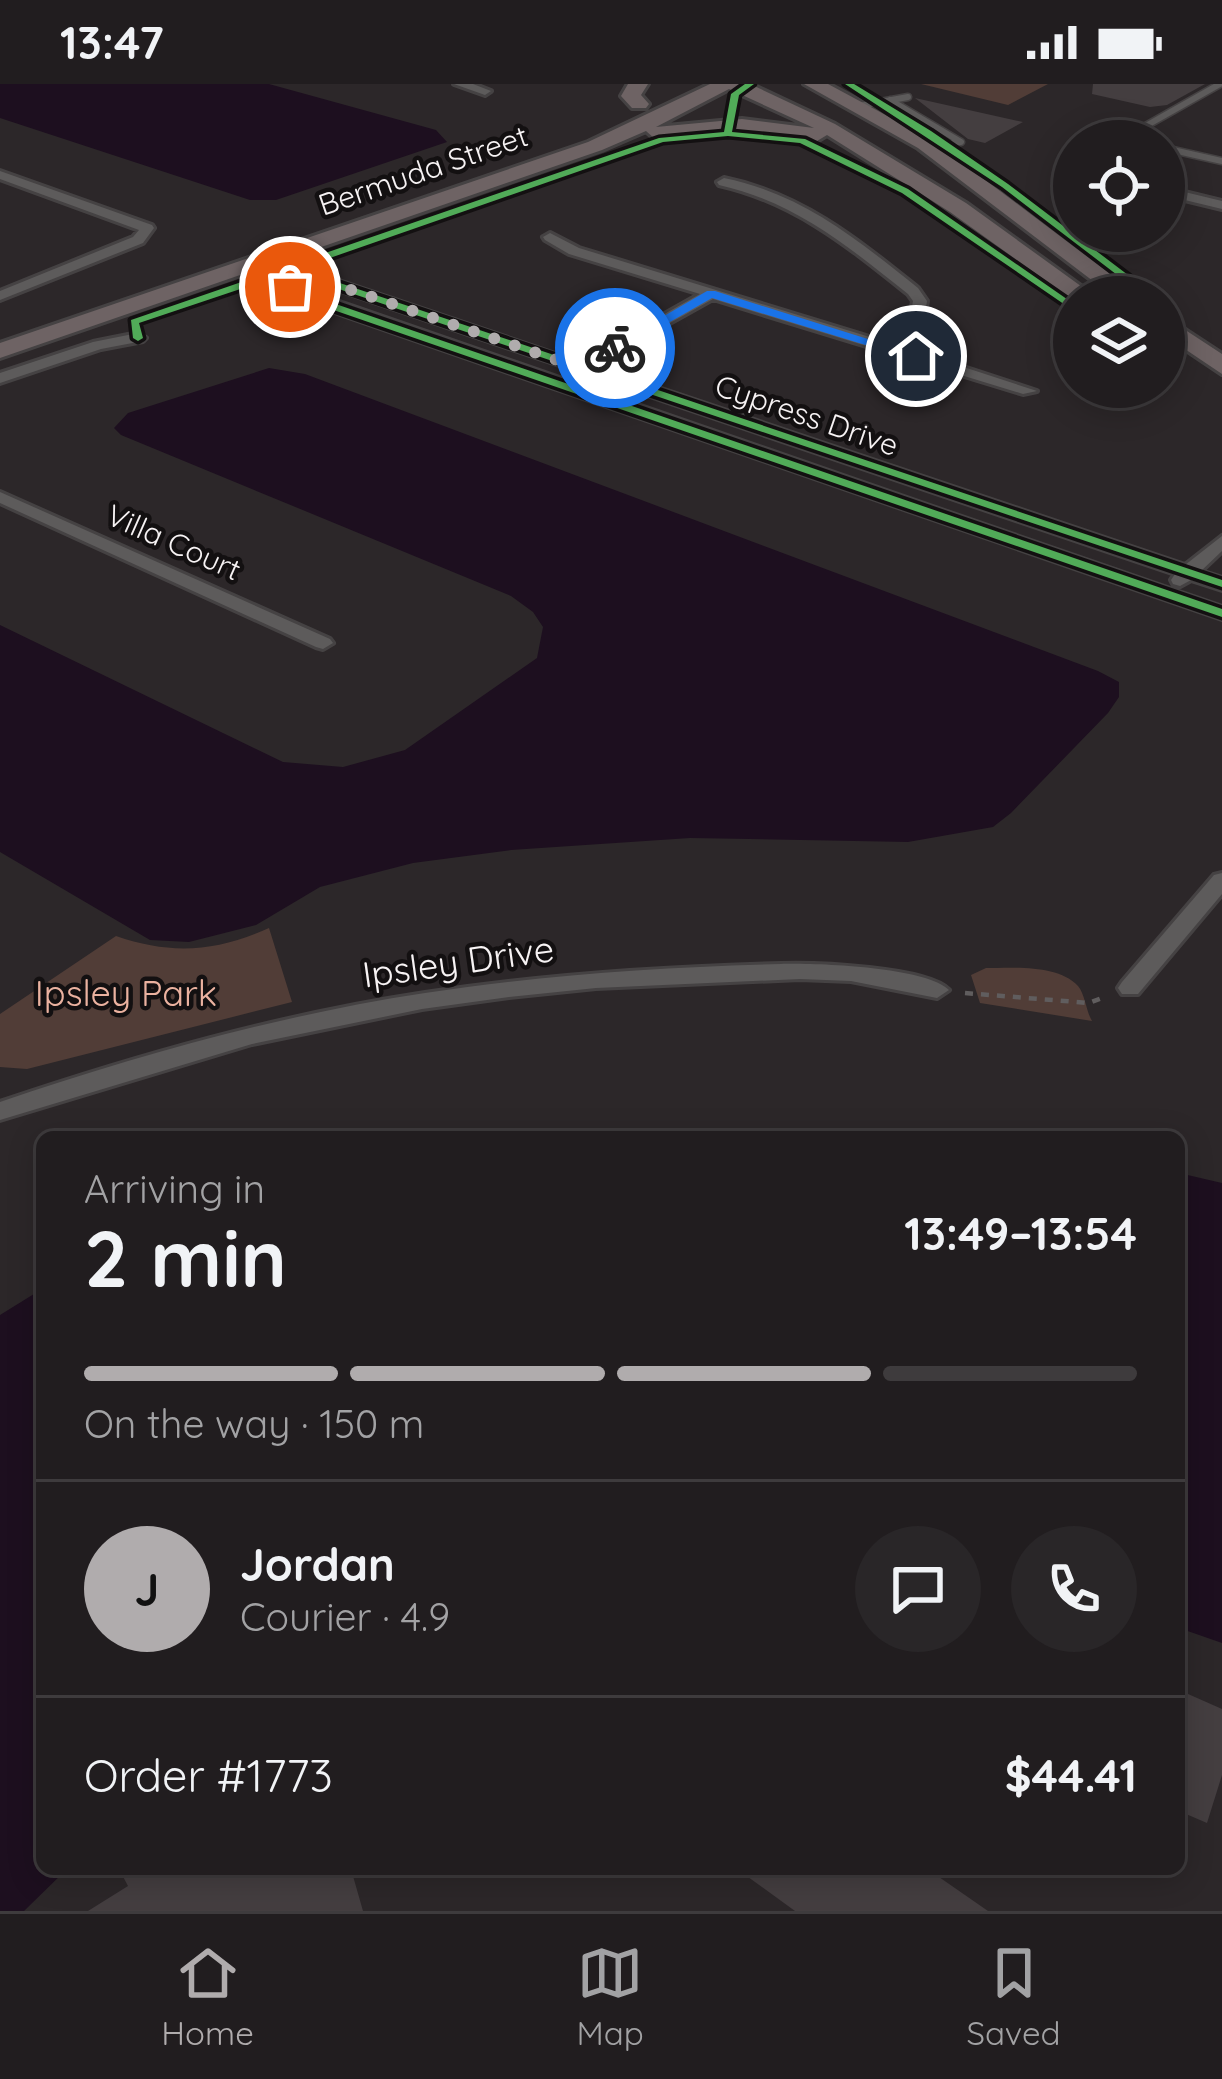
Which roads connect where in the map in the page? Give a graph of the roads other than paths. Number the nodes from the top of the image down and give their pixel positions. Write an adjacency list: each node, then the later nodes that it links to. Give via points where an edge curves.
1 (460, 84): 7 (street)
2 (724, 84): 13 (main road, Bermuda Street)
3 (734, 84): 14 (main road)
4 (782, 84): 23 (main road, via 850,117 967,194)
5 (1220, 84): 12 (lane)
6 (822, 86): 11 (main road)
7 (484, 91)
8 (644, 95): 29 (main road, Bermuda Street, via 566,136)
9 (908, 97): 10 (lane)
10 (890, 100): 11 (lane); 15 (lane, via 961,142)
11 (860, 106): 15 (main road)
12 (1156, 120)
13 (620, 136): 14 (main road, via 742,125); 33 (main road, Bermuda Street)
14 (865, 145): 23 (main road)
15 (928, 146): 26 (main road)
16 (1185, 153): 17 (lane)
17 (1222, 161)
18 (0, 175): 28 (street, via 147,228 138,240)
19 (724, 182): 32 (street, via 792,204 913,291 918,314)
20 (1185, 196): 21 (street)
21 (1216, 203): 22 (street)
22 (1196, 211)
23 (994, 230): 25 (main road)
24 (550, 237): 27 (street)
25 (1056, 276)
26 (1101, 276)
27 (711, 294): 32 (street); 35 (street)
28 (0, 296)
29 (0, 330)
30 (138, 338): 37 (street)
31 (1185, 339): 34 (main road)
32 (874, 344): 39 (street)
33 (0, 351)
34 (1222, 366)
35 (581, 368): 38 (street); 38 (street, Cypress Drive, via 322,280 290,287); 43 (street, Cypress Drive)
36 (1185, 371): 40 (main road)
37 (0, 378)
38 (554, 382): 45 (street, Cypress Drive)
39 (1030, 391)
40 (1215, 392)
41 (0, 497): 47 (street, Villa Court)
42 (1222, 541): 43 (street)
43 (1188, 572): 44 (street, Cypress Drive); 45 (street)
44 (1222, 584)
45 (1166, 593): 46 (street, Cypress Drive)
46 (1222, 613)
47 (323, 643)
48 (1222, 880): 49 (street)
49 (1130, 988)
50 (937, 991): 51 (street, Ipsley Drive, via 841,972 516,986 284,1025)
51 (0, 1111)

